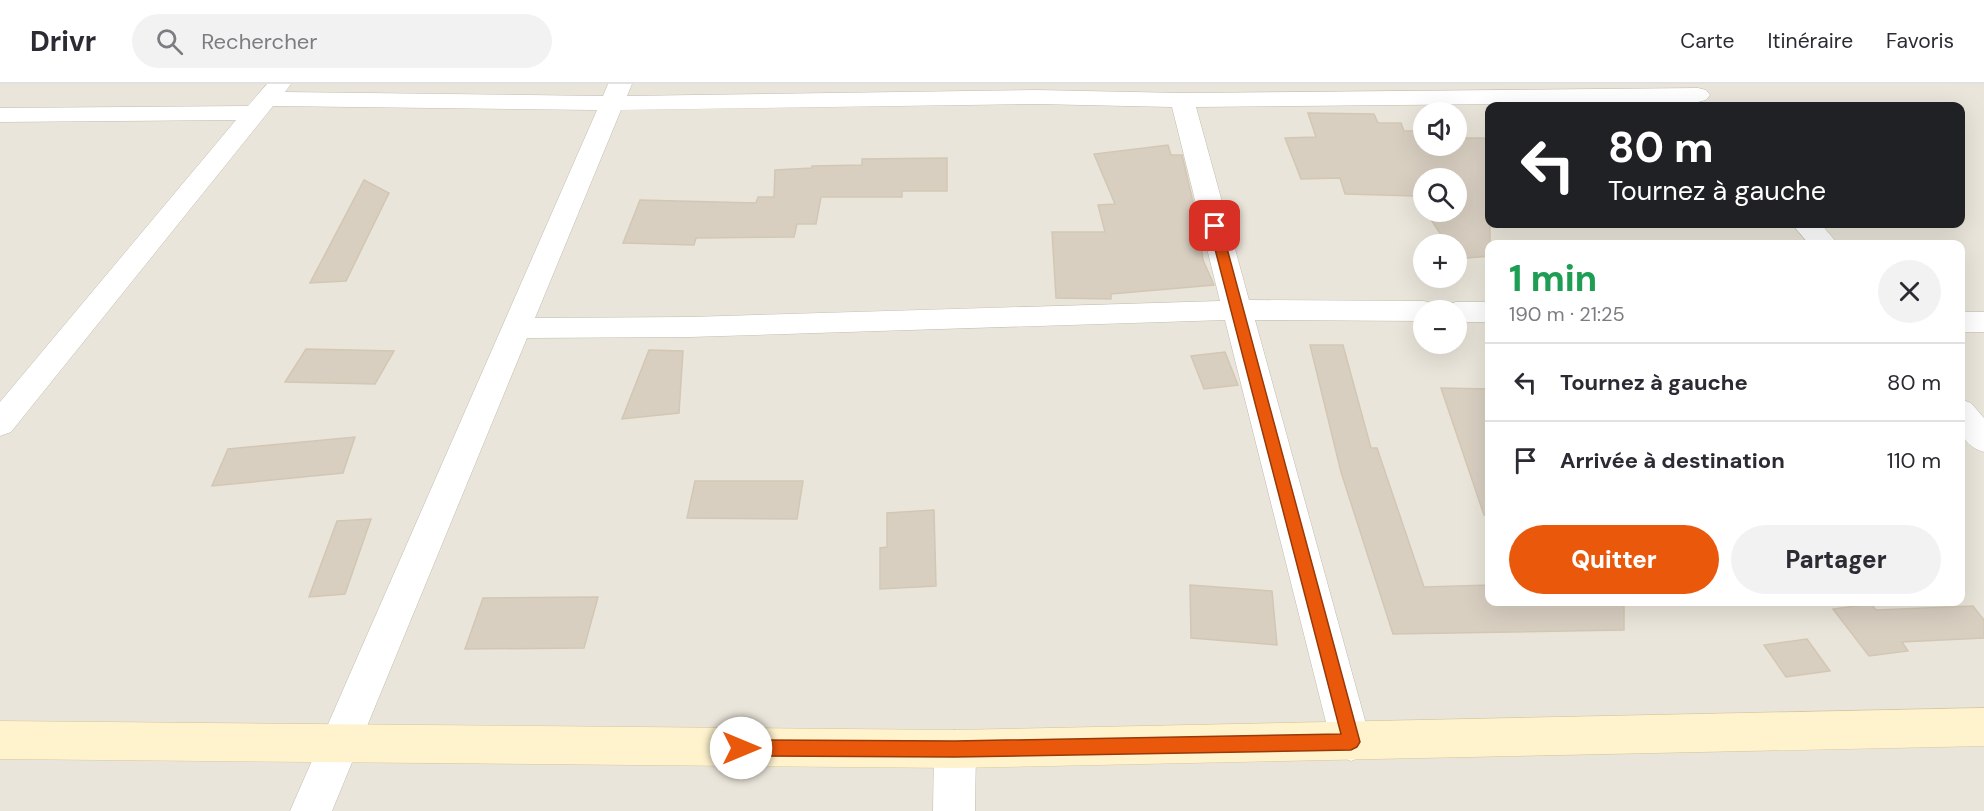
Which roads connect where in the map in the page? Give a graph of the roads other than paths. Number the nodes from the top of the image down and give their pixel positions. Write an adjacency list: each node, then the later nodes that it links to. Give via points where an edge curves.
1 (1037, 91): 3 (street); 6 (street)
2 (1359, 91): 4 (street); 6 (street)
3 (616, 94): 5 (street); 16 (street)
4 (1699, 95)
5 (267, 99): 7 (street); 18 (street)
6 (1182, 100): 10 (street)
7 (0, 115)
8 (1810, 228): 9 (street)
9 (1820, 240)
10 (1237, 310): 11 (street); 16 (street, via 690,327); 22 (street)
11 (1413, 311)
12 (1467, 312): 13 (street)
13 (1485, 312)
14 (1965, 322): 15 (street)
15 (1984, 322)
16 (518, 328): 23 (street)
17 (1965, 417): 19 (street)
18 (0, 424)
19 (1984, 440)
20 (1984, 726): 22 (street)
21 (0, 740): 23 (street)
22 (1351, 742): 24 (street)
23 (337, 745): 24 (street); 25 (street)
24 (955, 749): 26 (street)
25 (311, 811)
26 (954, 811)

